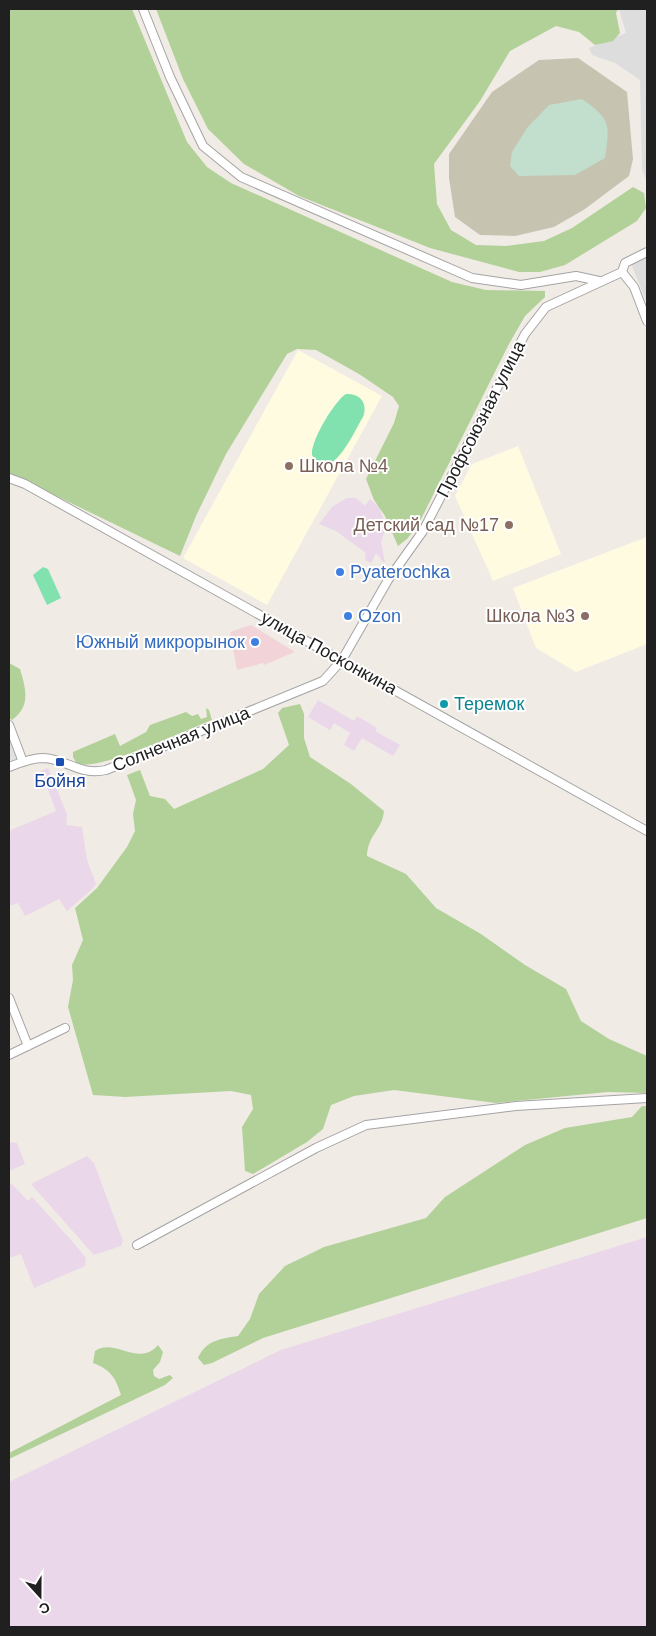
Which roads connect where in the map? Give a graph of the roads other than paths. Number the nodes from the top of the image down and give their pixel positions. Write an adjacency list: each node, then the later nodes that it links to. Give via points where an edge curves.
1 (144, 9): 4 (street, via 170,77 203,146 241,177 472,278 521,285 576,276)
2 (647, 252): 3 (street, Профсоюзная улица, via 625,263)
3 (622, 272): 4 (street, Профсоюзная улица); 5 (street, via 634,287)
4 (599, 281): 7 (street, Профсоюзная улица, via 546,307 525,334 423,531 388,580)
5 (647, 322)
6 (9, 478): 7 (street, улица Посконкина)
7 (342, 660): 9 (street, Солнечная улица, via 323,681 106,770 83,771 43,758); 11 (street, улица Посконкина)
8 (9, 725): 9 (street)
9 (23, 762): 10 (street, Солнечная улица)
10 (9, 767)
11 (647, 831)
12 (9, 998): 14 (street)
13 (65, 1028): 14 (street)
14 (28, 1046): 15 (street)
15 (9, 1055)
16 (647, 1098): 17 (street, via 516,1106 366,1125 316,1148)
17 (137, 1245)

